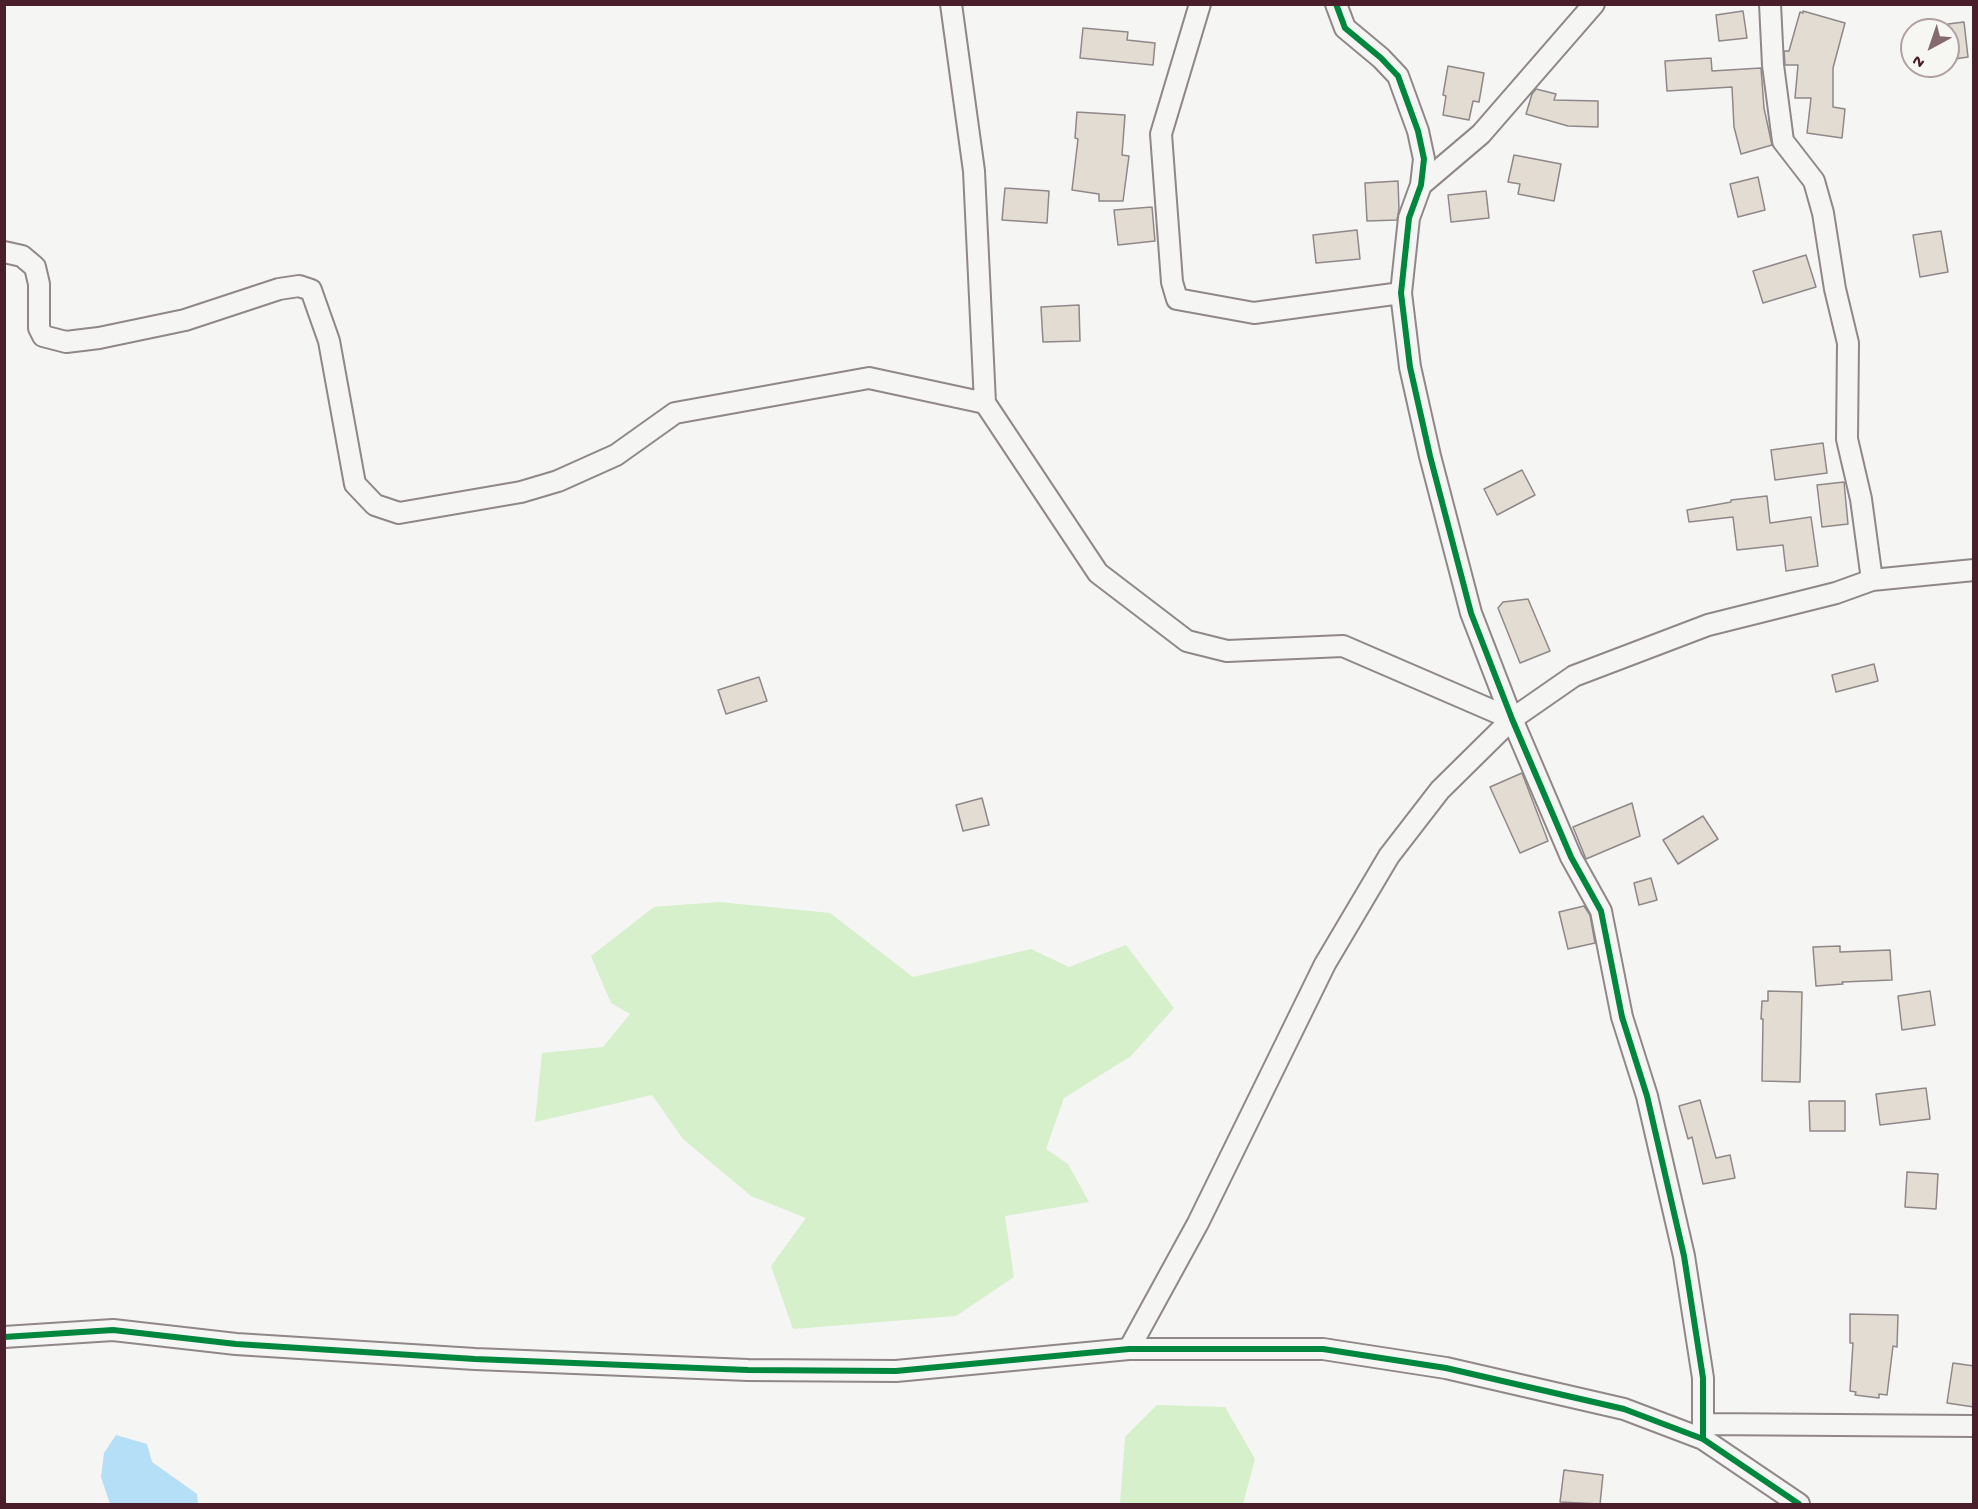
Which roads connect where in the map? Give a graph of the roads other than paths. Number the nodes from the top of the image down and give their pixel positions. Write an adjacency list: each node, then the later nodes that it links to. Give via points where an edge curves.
1 (951, 4): 9 (street, via 974,171)
2 (1200, 4): 8 (street, via 1161,135 1172,282 1177,299 1254,313)
3 (1336, 4): 6 (street, via 1345,28 1398,76 1424,159)
4 (1594, 4): 6 (street, via 1481,134)
5 (1770, 4): 11 (street, via 1783,141 1814,181 1848,343 1847,439 1861,500)
6 (1421, 185): 8 (street, via 1409,218)
7 (4, 252): 9 (street, via 22,256 35,267 39,328 43,336 66,342 185,320 279,289 299,286 311,290 329,341 355,484 375,505 399,513 521,492 558,480 616,455 675,413 869,378)
8 (1401, 293): 12 (street, via 1410,367 1430,456 1471,613)
9 (985, 403): 12 (street, via 1098,573 1187,641 1227,651 1343,646)
10 (1974, 570): 11 (street)
11 (1872, 580): 12 (street, via 1836,593 1708,625 1574,676)
12 (1512, 719): 14 (street, via 1440,790 1389,856 1325,964 1198,1223); 16 (street, via 1570,857 1601,911 1622,1017 1647,1096 1684,1256 1703,1378)
13 (4, 1337): 14 (street, via 113,1330 236,1344 475,1359 759,1370 896,1371)
14 (1129, 1349): 16 (street, via 1323,1349 1446,1368 1624,1408)
15 (1974, 1425): 16 (street)
16 (1703, 1432): 17 (street)
17 (1799, 1504)

